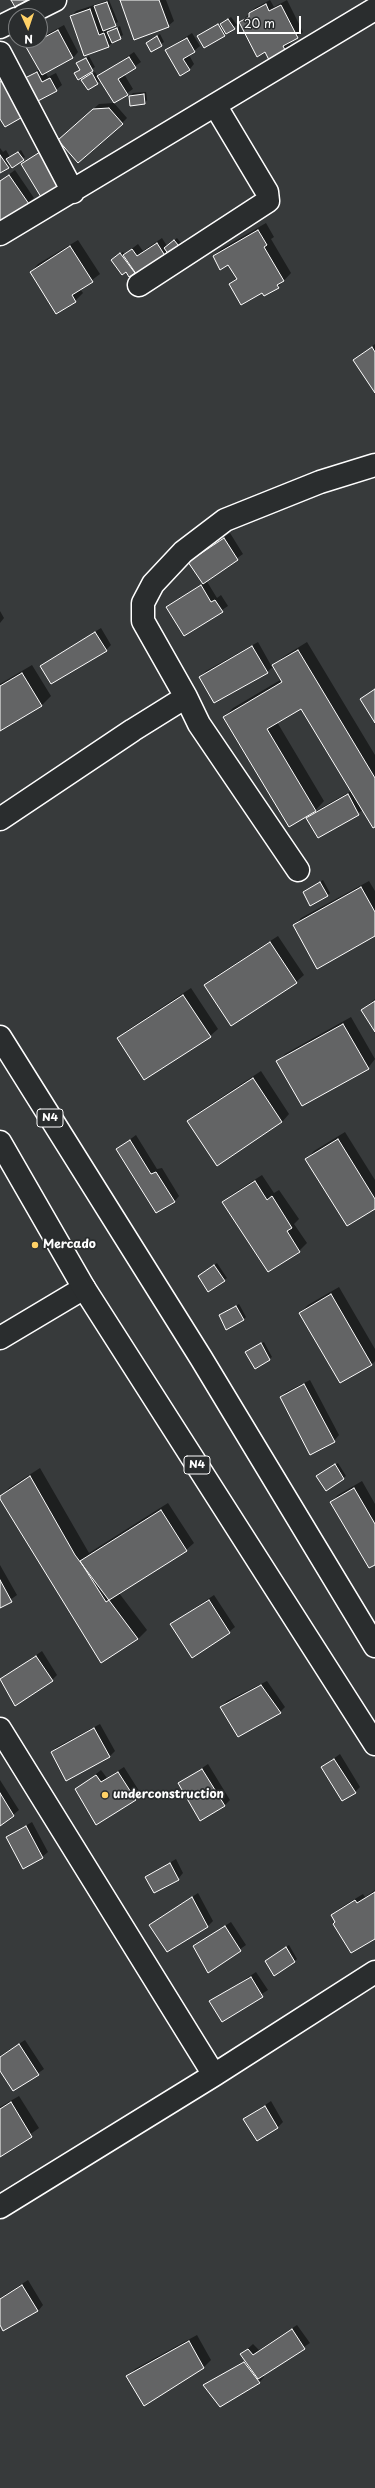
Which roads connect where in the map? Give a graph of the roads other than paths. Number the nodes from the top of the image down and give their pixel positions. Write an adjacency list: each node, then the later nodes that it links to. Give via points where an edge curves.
1 (55, 0): 2 (main road)
2 (39, 8)
3 (375, 9): 5 (main road)
4 (0, 53): 6 (main road)
5 (215, 105): 6 (main road); 8 (main road, via 267,192 268,200)
6 (73, 192): 7 (main road)
7 (0, 234)
8 (139, 285)
9 (375, 466): 10 (main road, via 320,482 225,520 183,552 153,584 143,603 143,620)
10 (186, 697): 11 (main road); 12 (main road, via 199,724)
11 (0, 819)
12 (298, 870)
13 (0, 1037): 17 (main road, N4, via 201,1358)
14 (0, 1142): 15 (main road, N4)
15 (84, 1288): 16 (main road); 19 (main road, N4)
16 (0, 1338)
17 (375, 1646)
18 (0, 1729): 21 (main road)
19 (375, 1744)
20 (375, 1972): 21 (main road)
21 (214, 2075): 22 (main road)
22 (0, 2207)

